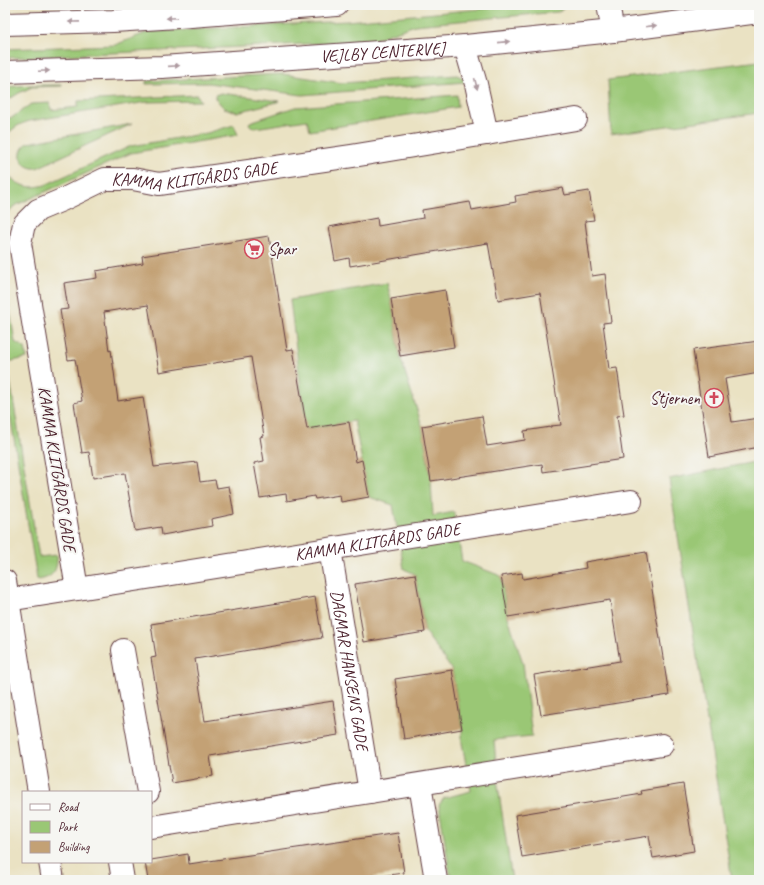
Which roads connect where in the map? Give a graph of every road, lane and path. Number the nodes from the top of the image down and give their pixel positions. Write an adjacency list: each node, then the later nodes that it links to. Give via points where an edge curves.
1 (337, 5): 4 (street, one-way to 4, via 171,18)
2 (608, 5): 5 (street)
3 (759, 12): 5 (street, VEJLBY CENTERVEJ, one-way to 3)
4 (5, 24)
5 (613, 31): 6 (street, VEJLBY CENTERVEJ, one-way to 5)
6 (465, 46): 7 (street, VEJLBY CENTERVEJ, one-way to 6, via 162,67); 9 (street, one-way to 9)
7 (5, 72)
8 (576, 119): 9 (street, KAMMA KLITGÅRDS GADE)
9 (486, 134): 12 (street, KAMMA KLITGÅRDS GADE, via 159,184 133,179 105,179 38,210 24,224 20,243)
10 (631, 500): 11 (street, KAMMA KLITGÅRDS GADE)
11 (330, 549): 12 (street, KAMMA KLITGÅRDS GADE); 19 (street, DAGMAR HANSENS GADE)
12 (77, 589): 13 (street, KAMMA KLITGÅRDS GADE)
13 (7, 591): 17 (street)
14 (123, 650): 18 (street)
15 (662, 745): 16 (street)
16 (420, 784): 19 (street); 25 (street)
17 (39, 791)
18 (148, 791)
19 (370, 792): 20 (street)
20 (152, 821)
21 (50, 863): 23 (street)
22 (120, 863): 24 (street)
23 (53, 880)
24 (123, 880)
25 (436, 880)

